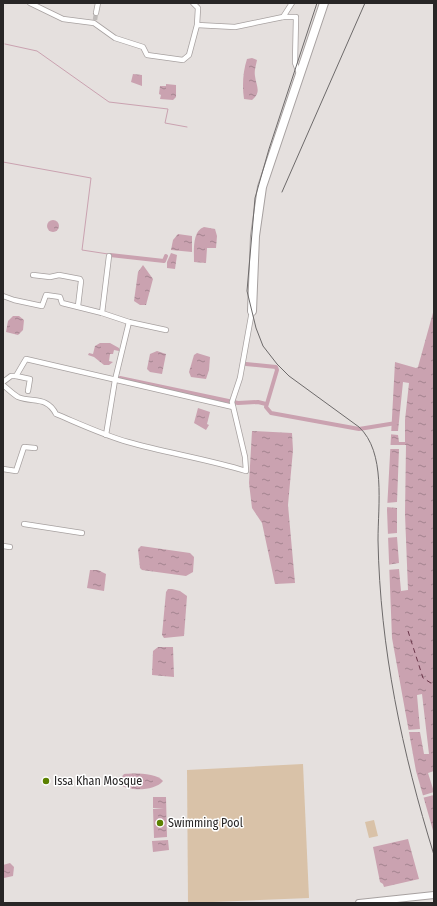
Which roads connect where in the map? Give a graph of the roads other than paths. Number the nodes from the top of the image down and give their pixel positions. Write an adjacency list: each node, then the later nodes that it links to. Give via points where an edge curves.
1 (30, 3): 8 (street, via 63,19 94,21 115,38 143,47 147,55 183,60 190,55)
2 (98, 3): 6 (street)
3 (193, 3): 8 (street, via 198,8)
4 (292, 3): 7 (street)
5 (324, 3): 9 (highway)
6 (96, 13)
7 (282, 17): 8 (street, via 235,27); 9 (street, via 296,17 295,63)
8 (197, 25)
9 (299, 73): 14 (highway, via 262,187 255,236)
10 (109, 256): 15 (street)
11 (33, 275): 13 (street, via 59,275 80,279)
12 (3, 296): 13 (street, via 42,306 45,296 53,295 60,297 61,303)
13 (78, 306): 15 (street)
14 (252, 311): 23 (street)
15 (102, 313): 16 (street)
16 (129, 322): 17 (street); 20 (street)
17 (166, 330)
18 (16, 376): 19 (street); 20 (street, via 26,359 82,370); 22 (street, via 30,379)
19 (4, 379)
20 (115, 380): 23 (street); 24 (street)
21 (3, 385): 24 (street, via 18,396 46,403 56,414)
22 (28, 391)
23 (233, 403): 24 (street, via 246,471 214,461 143,446)
24 (106, 434)
25 (35, 448): 26 (street, via 24,447 17,471)
26 (3, 469)
27 (24, 524): 28 (street)
28 (82, 533)
29 (3, 546): 30 (street)
30 (10, 547)
31 (434, 895): 32 (main road)
32 (359, 903)

